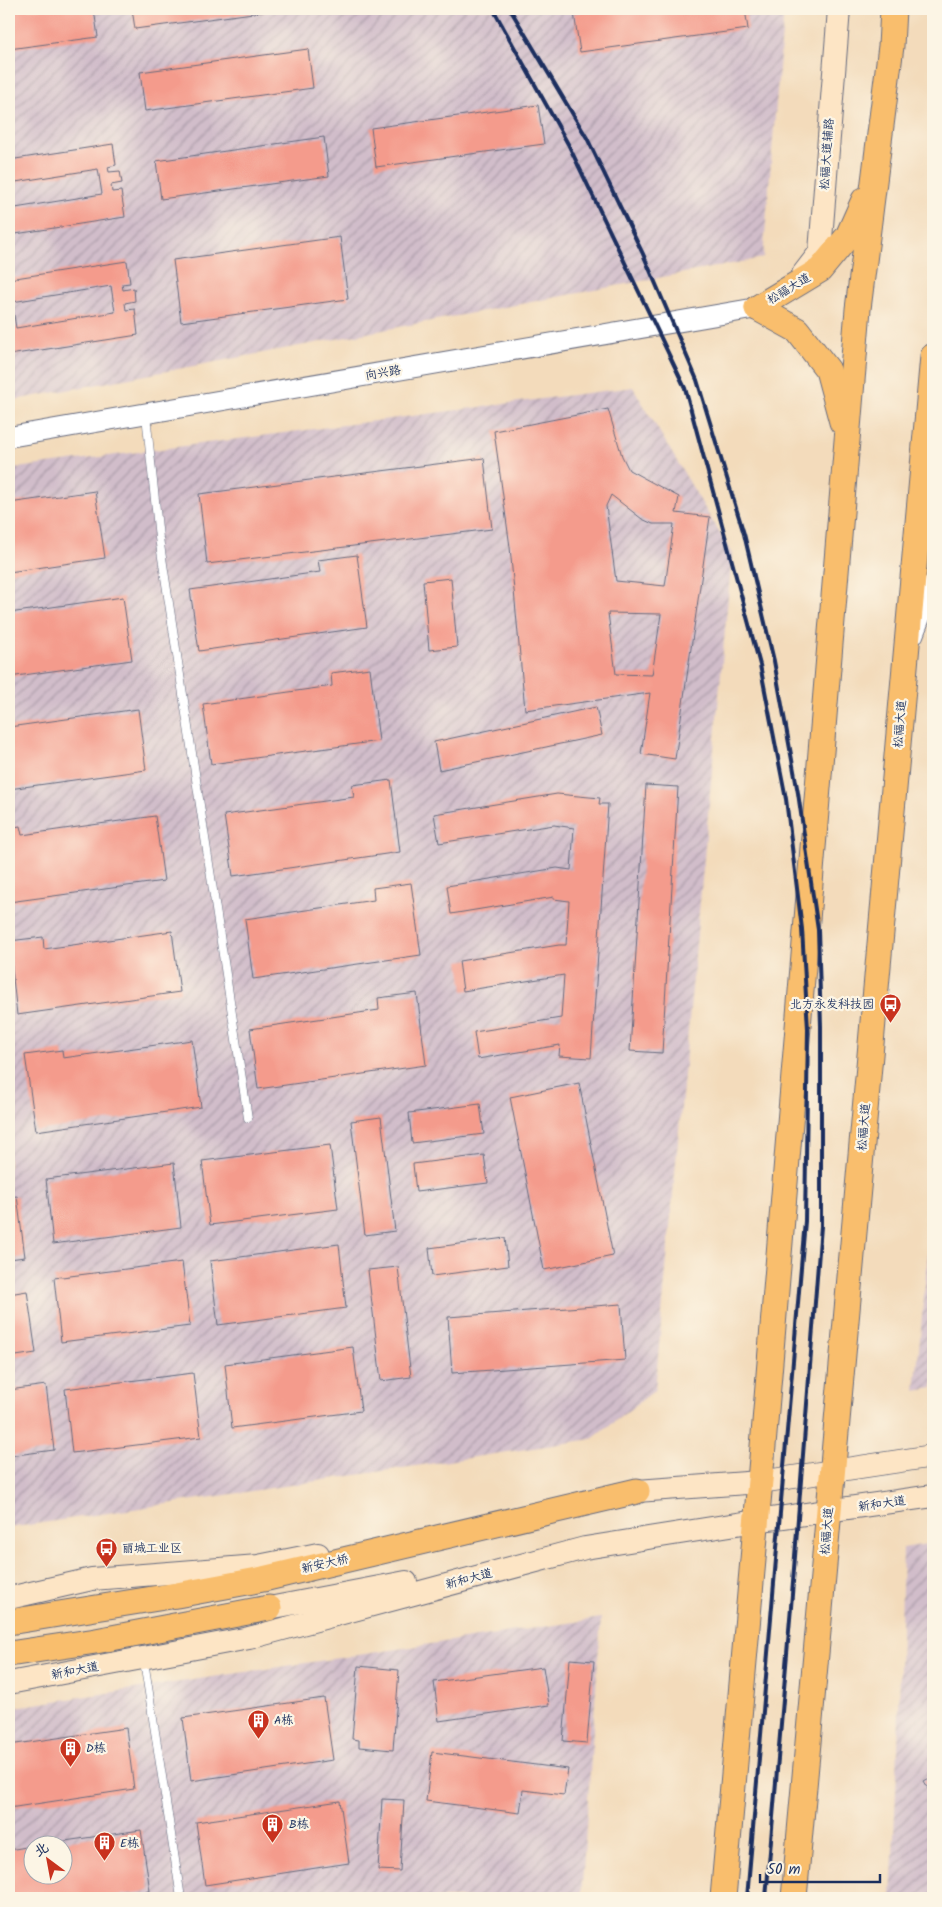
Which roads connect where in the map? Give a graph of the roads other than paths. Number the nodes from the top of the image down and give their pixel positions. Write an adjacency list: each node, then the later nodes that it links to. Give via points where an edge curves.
1 (839, 9): 4 (main road, 松福大道辅路, via 820,252)
2 (893, 9): 3 (main road, 松福大道)
3 (875, 177): 4 (main road, 松福大道, via 848,236 820,270); 9 (main road, 松福大道, via 858,309)
4 (790, 290): 5 (main road, 松福大道)
5 (757, 308): 7 (street, 向兴路); 9 (main road, 松福大道, via 797,330 828,370)
6 (933, 356): 11 (main road, 松福大道)
7 (146, 414): 8 (street, 向兴路); 12 (lane, via 160,538)
8 (9, 437)
9 (847, 440): 15 (main road, 松福大道)
10 (933, 584): 11 (street)
11 (907, 650): 14 (main road, 松福大道)
12 (248, 1118)
13 (933, 1456): 14 (main road)
14 (832, 1470): 15 (main road); 18 (main road, 松福大道)
15 (760, 1482): 16 (main road); 19 (main road, 松福大道)
16 (638, 1491): 21 (main road, via 258,1566 92,1579); 23 (main road, 新安大桥, via 263,1579)
17 (933, 1496): 18 (main road, 新和大道)
18 (828, 1512): 19 (main road, 新和大道); 29 (main road, 松福大道)
19 (756, 1521): 20 (main road, 新和大道); 28 (main road, 松福大道)
20 (585, 1548): 22 (main road); 25 (main road, 新和大道, via 250,1638)
21 (9, 1598)
22 (270, 1608): 24 (main road)
23 (9, 1622)
24 (9, 1654)
25 (144, 1658): 26 (main road, 新和大道); 27 (lane)
26 (9, 1683)
27 (181, 1898)
28 (723, 1898)
29 (794, 1898)

